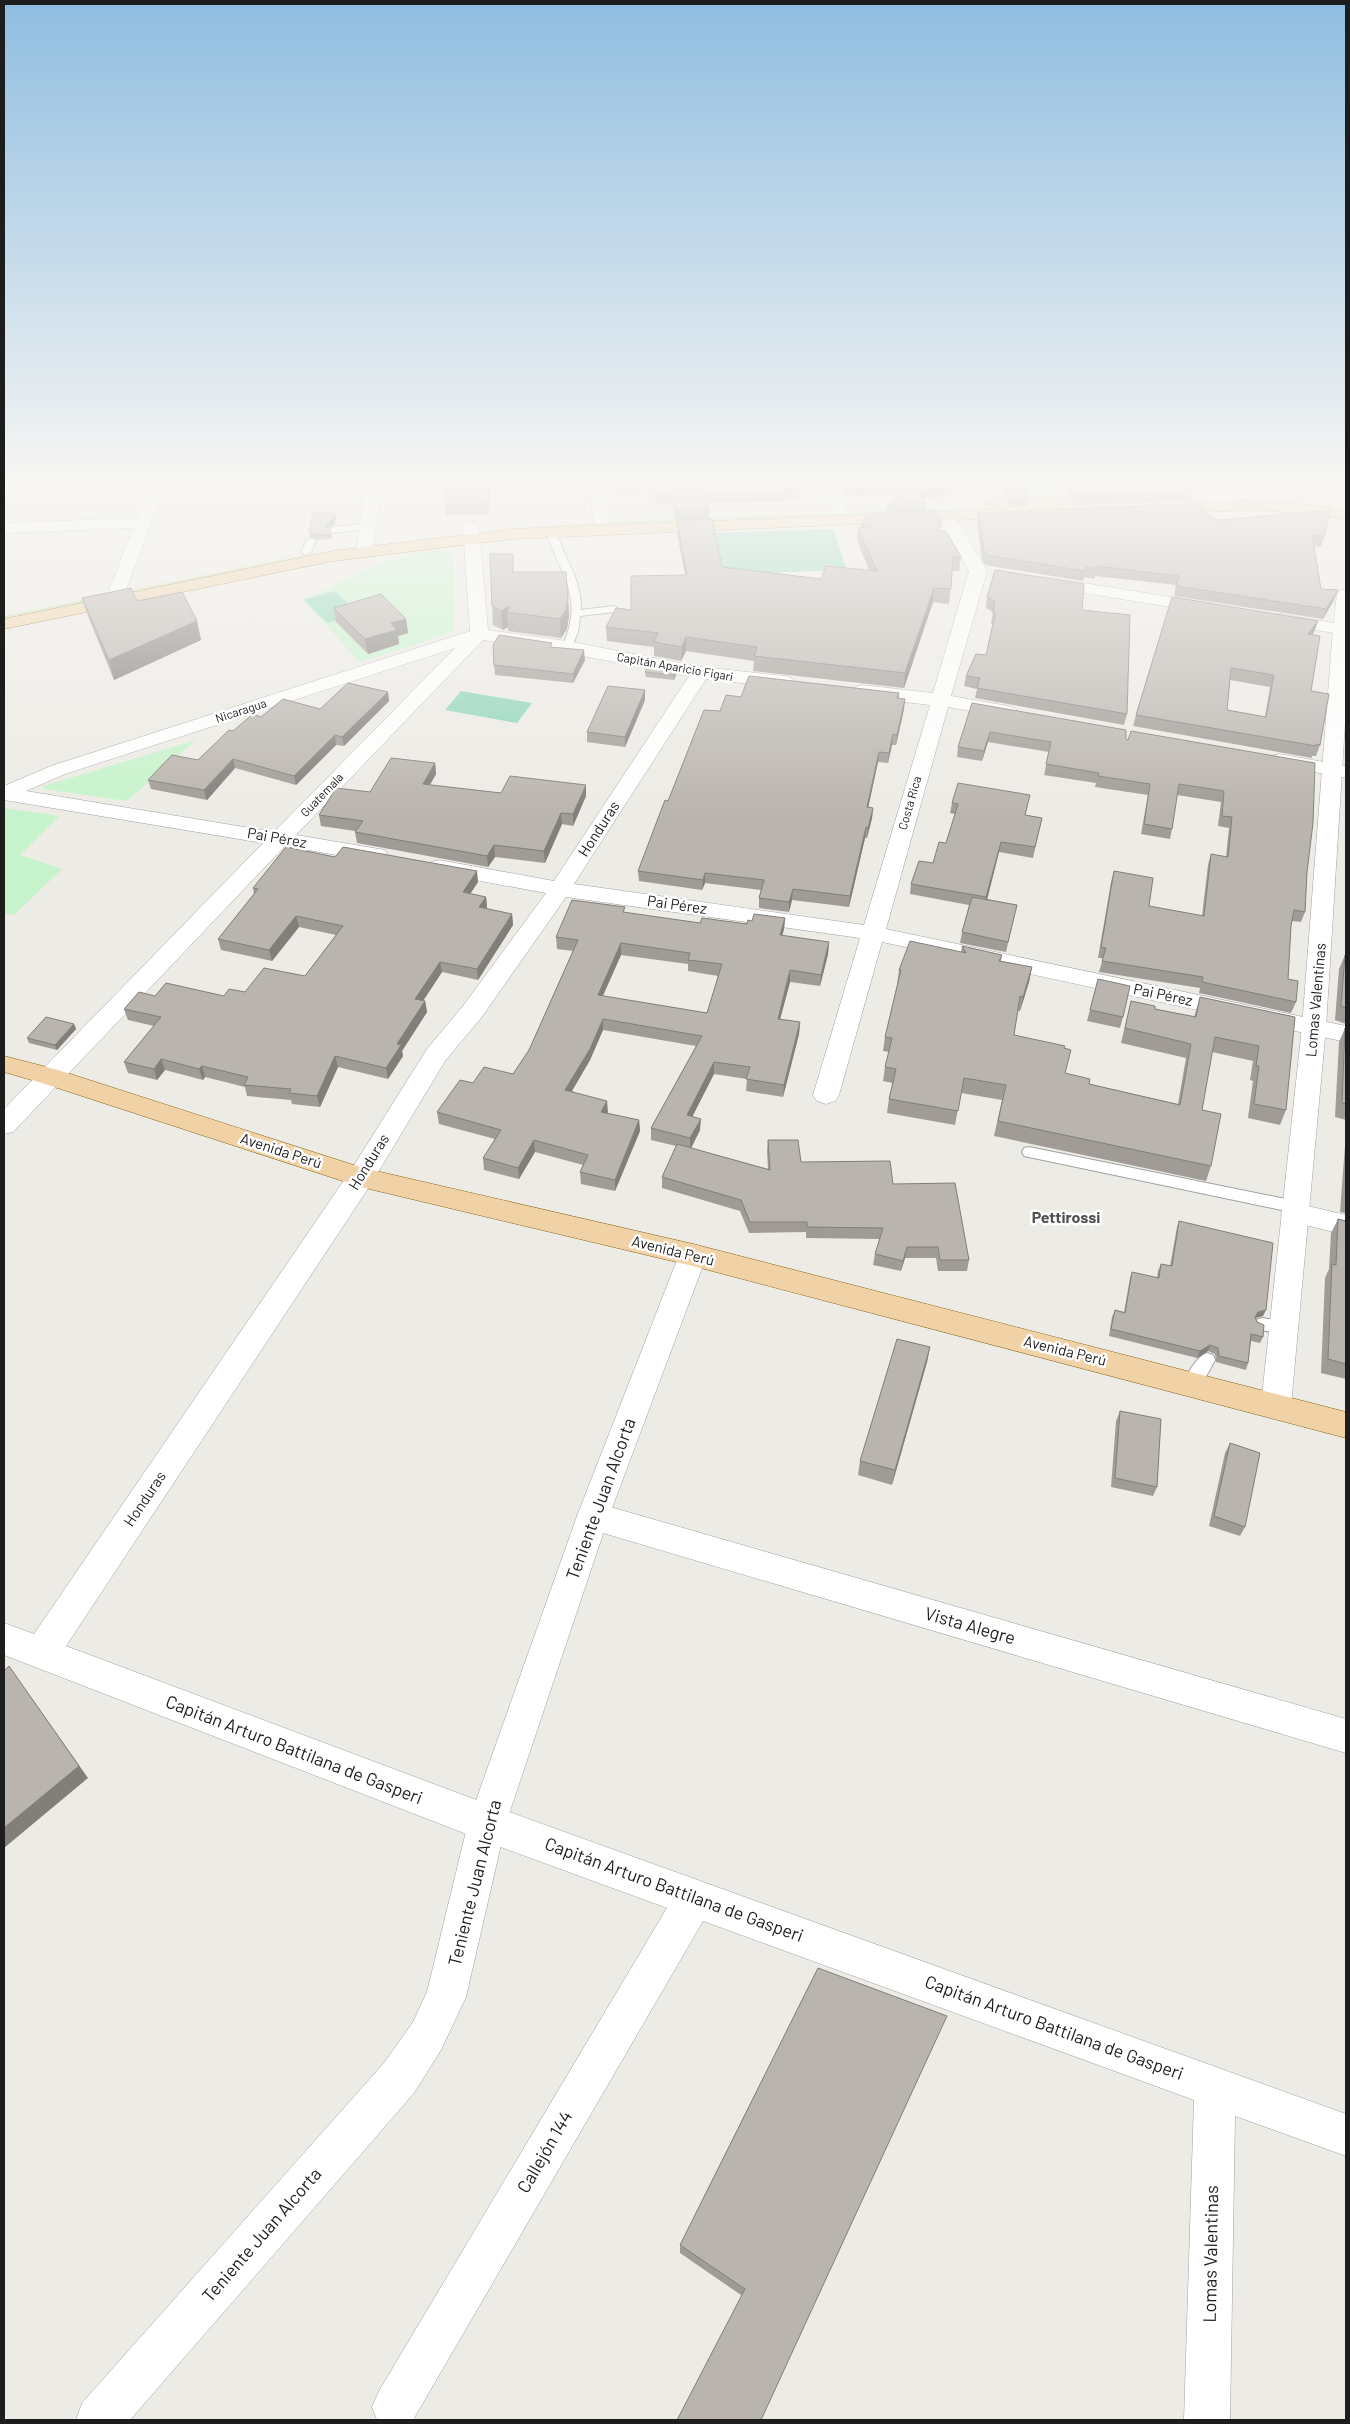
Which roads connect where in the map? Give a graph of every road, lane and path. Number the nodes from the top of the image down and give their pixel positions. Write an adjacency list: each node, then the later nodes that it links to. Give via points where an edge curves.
1 (118, 591): 10 (main road)
2 (144, 591): 13 (main road)
3 (476, 591): 15 (street)
4 (574, 591): 11 (lane)
5 (980, 591): 20 (street, Costa Rica)
6 (1104, 591): 9 (street)
7 (1346, 594): 14 (street, Lomas Valentinas)
8 (614, 609): 11 (lane)
9 (1224, 610)
10 (4, 613)
11 (576, 614): 16 (lane, via 573,636)
12 (1263, 616): 14 (street)
13 (4, 624)
14 (1344, 629): 23 (street, Lomas Valentinas)
15 (479, 634): 16 (street, Capitán Aparicio Figari); 24 (street, Nicaragua, via 58,770); 25 (street, Guatemala)
16 (567, 647): 17 (street, Capitán Aparicio Figari)
17 (701, 673): 18 (street, Capitán Aparicio Figari); 26 (street, Honduras)
18 (806, 685)
19 (844, 689): 20 (street)
20 (940, 700): 21 (street); 27 (street, Costa Rica)
21 (1029, 715)
22 (1264, 757): 23 (street)
23 (1340, 770): 28 (street, Lomas Valentinas)
24 (4, 793): 25 (street, Pai Pérez)
25 (281, 838): 26 (street, Pai Pérez); 31 (street, Guatemala)
26 (560, 888): 27 (street, Pai Pérez); 35 (street, Honduras, via 472,1012 436,1055)
27 (873, 933): 28 (street, Pai Pérez); 32 (street, Costa Rica)
28 (1314, 1027): 29 (street, Pai Pérez); 36 (street, Lomas Valentinas)
29 (1346, 1034)
30 (4, 1064): 31 (main road, Avenida Perú)
31 (49, 1076): 33 (street, Guatemala); 35 (main road, Avenida Perú)
32 (826, 1095)
33 (4, 1125)
34 (1029, 1152): 36 (lane)
35 (361, 1176): 38 (main road, Avenida Perú); 43 (street, Honduras)
36 (1295, 1210): 37 (street); 39 (street, Lomas Valentinas, via 1273,1325)
37 (1346, 1225)
38 (693, 1255): 39 (main road, Avenida Perú, via 1199,1372); 41 (street, Teniente Juan Alcorta)
39 (1276, 1405): 40 (main road, Avenida Perú)
40 (1346, 1425)
41 (593, 1516): 44 (street, Vista Alegre); 45 (street, Teniente Juan Alcorta)
42 (4, 1639): 43 (street, Capitán Arturo Battilana de Gasperi)
43 (41, 1654): 45 (street, Capitán Arturo Battilana de Gasperi)
44 (1346, 1736)
45 (487, 1823): 46 (street, Capitán Arturo Battilana de Gasperi); 50 (street, Teniente Juan Alcorta, via 446,1997 427,2036 399,2078)
46 (695, 1897): 47 (street, Capitán Arturo Battilana de Gasperi); 49 (street, Callejón 144)
47 (1215, 2087): 48 (street, Capitán Arturo Battilana de Gasperi); 51 (street, Lomas Valentinas)
48 (1346, 2134)
49 (395, 2407)
50 (100, 2420)
51 (1207, 2420)

